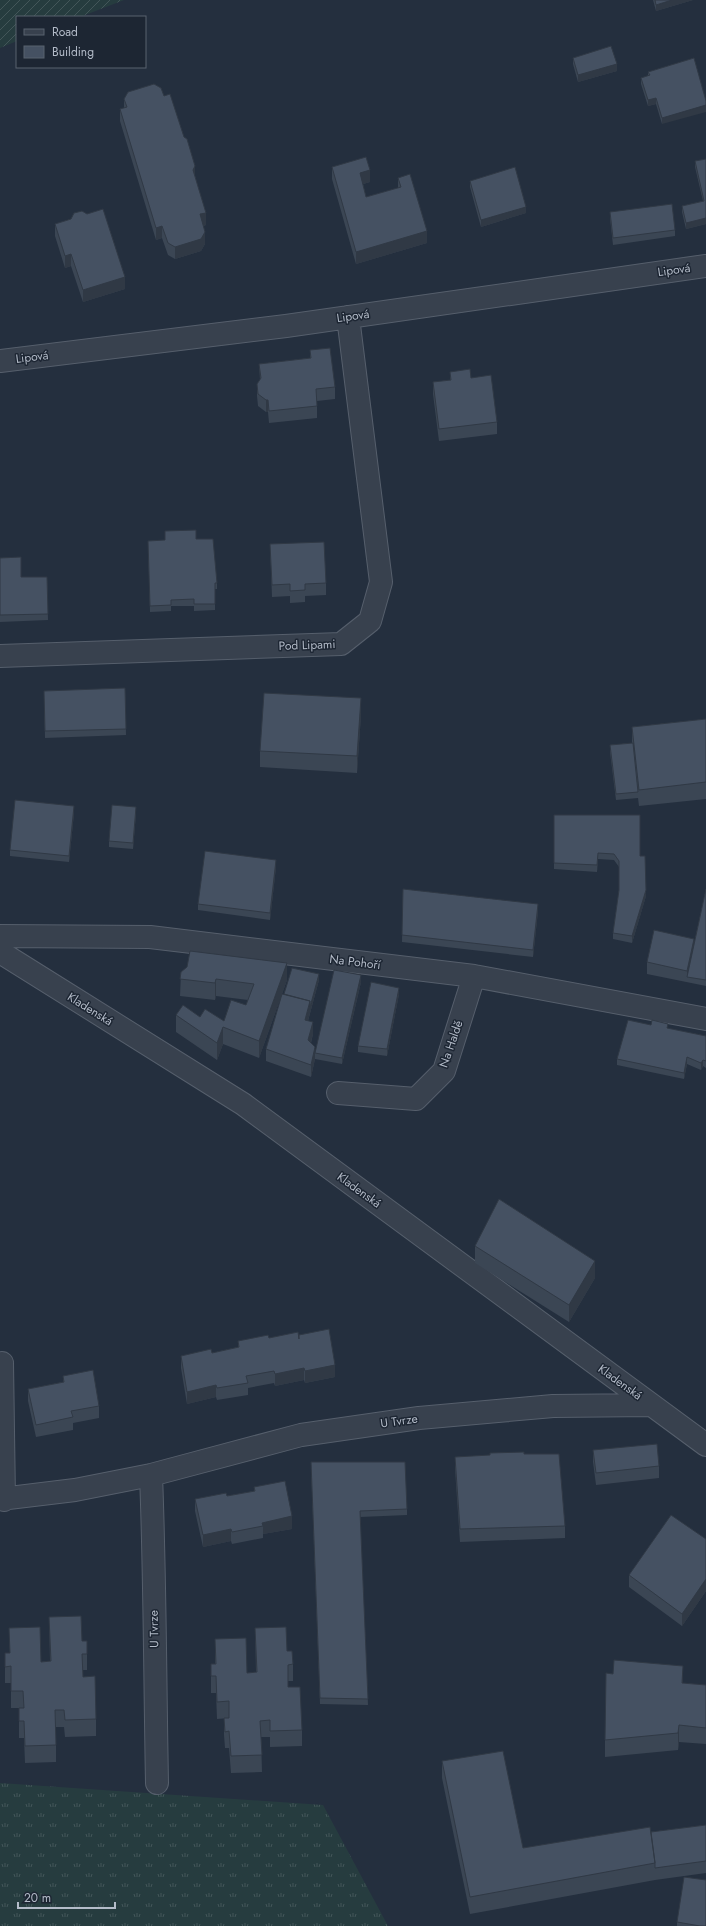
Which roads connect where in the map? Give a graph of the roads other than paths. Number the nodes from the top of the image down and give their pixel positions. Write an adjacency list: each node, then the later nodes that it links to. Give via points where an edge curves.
1 (706, 266): 2 (street, Lipová)
2 (348, 317): 3 (street, Lipová); 4 (street, Pod Lipami, via 381,582 370,621 341,644)
3 (0, 361)
4 (0, 656)
5 (0, 936): 7 (street, Na Pohoří, via 150,937)
6 (0, 952): 11 (street, Kladenská, via 243,1104)
7 (474, 976): 8 (street, Na Pohoří); 9 (street, Na Haldě, via 444,1070 416,1099)
8 (706, 1019)
9 (338, 1093)
10 (2, 1363): 14 (street, U Tvrze)
11 (652, 1405): 12 (street, Kladenská); 13 (street, U Tvrze, via 553,1406 419,1418 301,1435)
12 (706, 1445)
13 (151, 1475): 14 (street, U Tvrze, via 75,1490); 15 (street, U Tvrze)
14 (2, 1500)
15 (157, 1783)

